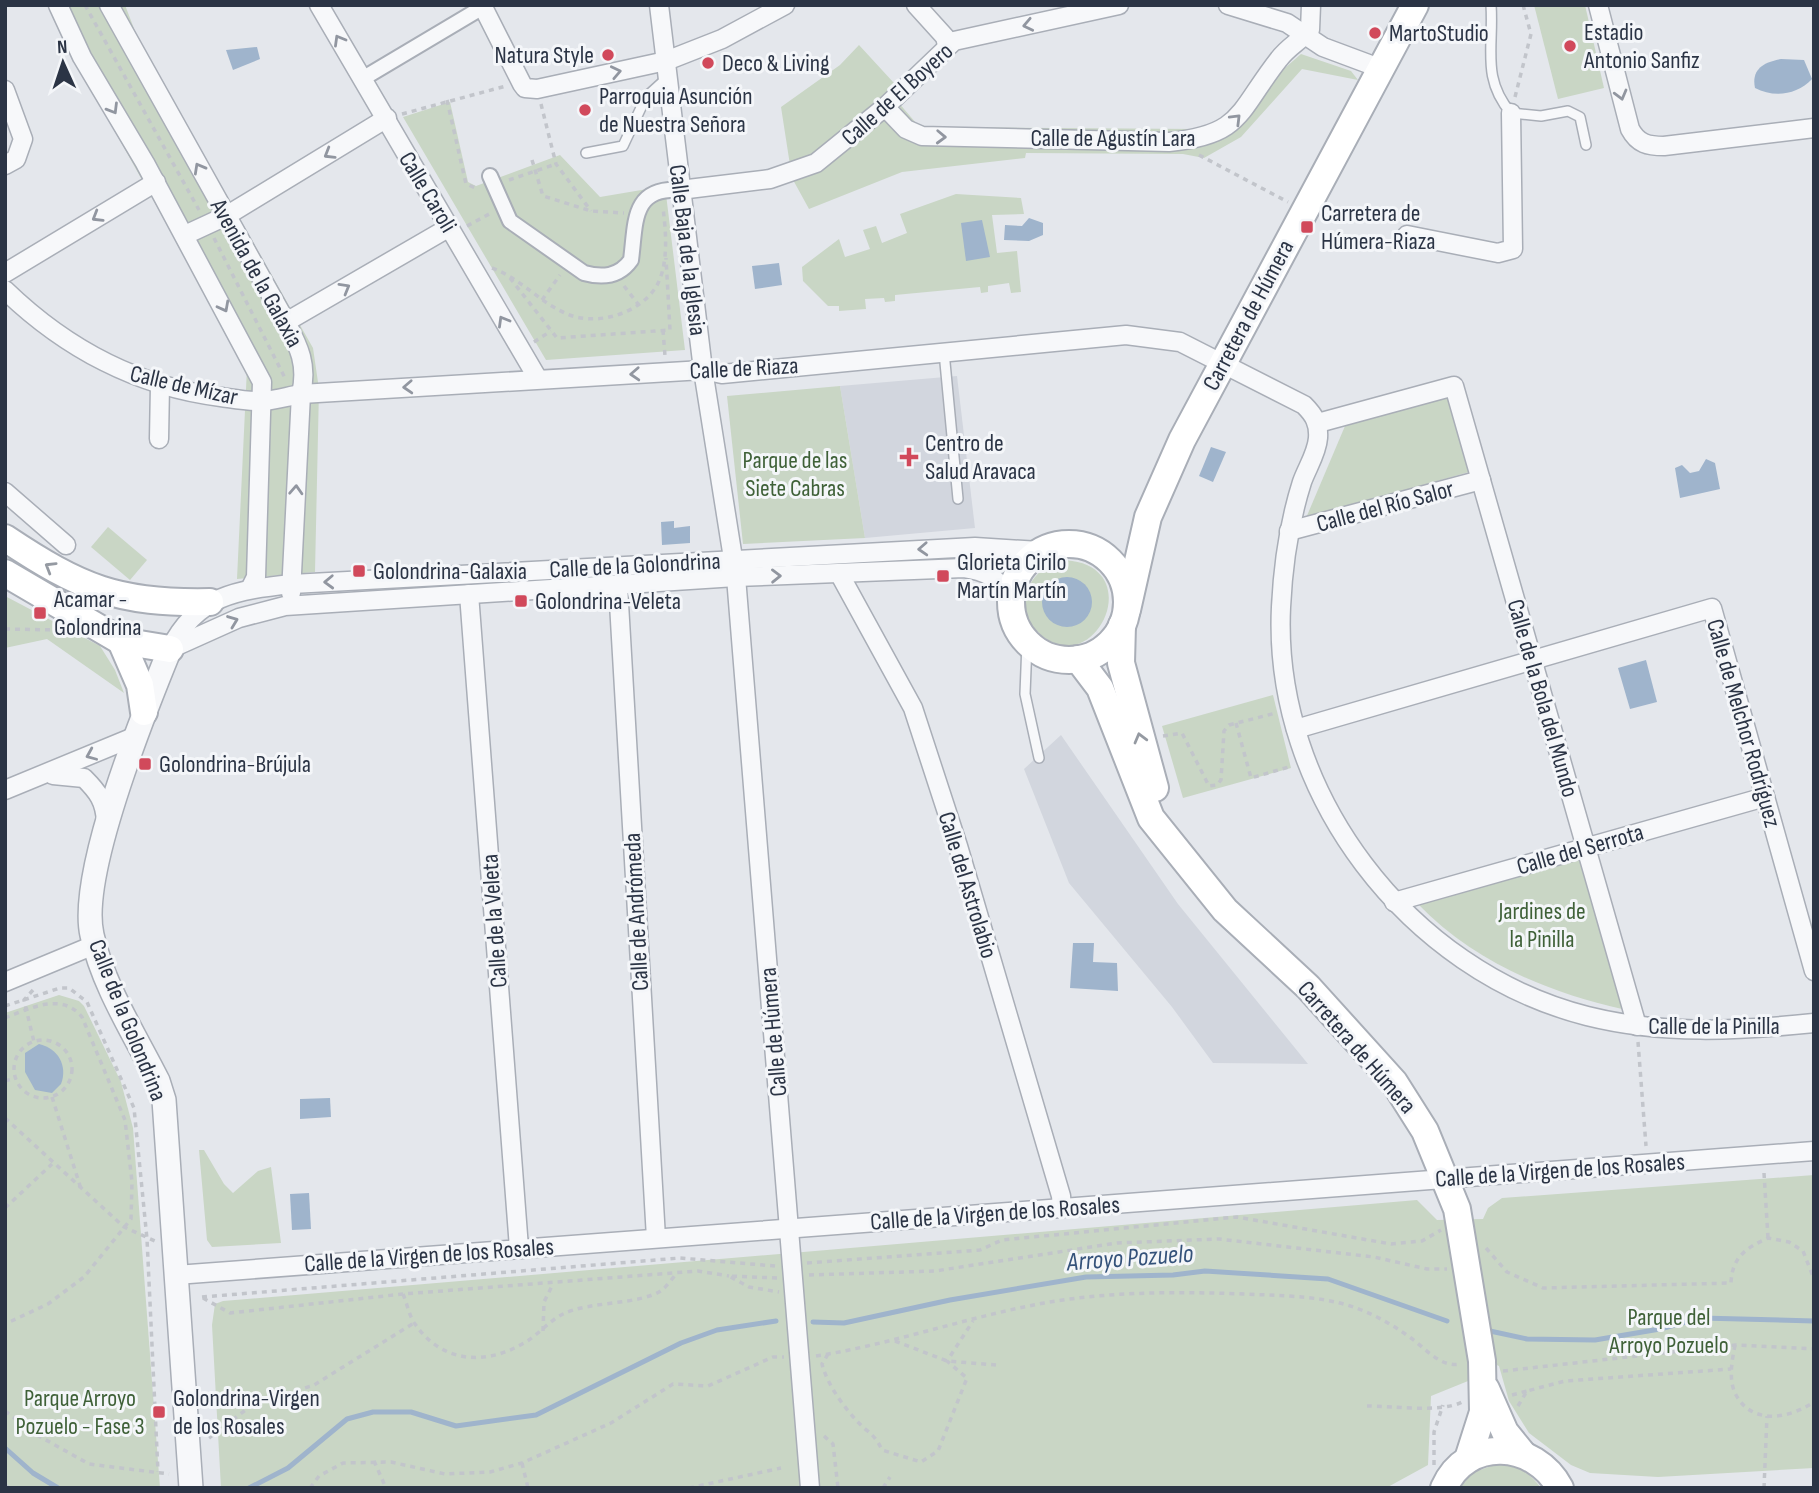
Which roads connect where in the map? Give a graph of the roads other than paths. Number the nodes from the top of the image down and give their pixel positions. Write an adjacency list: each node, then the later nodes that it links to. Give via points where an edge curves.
1 (109, 5): 30 (street, Avenida de la Galaxia, one-way to 1)
2 (319, 5): 18 (street, Calle Caroli, one-way to 2)
3 (659, 5): 17 (street, Calle Baja de la Iglesia)
4 (785, 5): 17 (street)
5 (916, 5): 15 (street)
6 (1119, 5): 15 (street, Calle de El Boyero, one-way to 15)
7 (1228, 5): 14 (street, via 1287,23)
8 (1311, 5): 14 (street, via 1312,26)
9 (1415, 5): 16 (main road, Carretera de Húmera)
10 (1491, 5): 21 (lane, via 1491,72 1498,97)
11 (1598, 5): 23 (street, one-way to 23, via 1636,139 1649,146 1664,146)
12 (61, 6): 28 (street, Avenida de la Galaxia, one-way to 28, via 82,57)
13 (483, 6): 17 (street, one-way to 17, via 527,84); 18 (street)
14 (1306, 35): 16 (street, via 1323,47); 20 (street, Calle de Agustín Lara, one-way to 14, via 906,129 922,136 1199,139 1222,131 1241,115 1284,53)
15 (947, 45): 20 (street, Calle de El Boyero)
16 (1382, 69): 38 (main road, Carretera de Húmera)
17 (667, 70): 25 (lane, via 646,97 623,146); 29 (street, Calle Baja de la Iglesia)
18 (362, 79): 22 (street, Calle Caroli)
19 (5, 90): 26 (street, via 23,139 16,159)
20 (884, 107): 29 (street, Calle de El Boyero, via 825,158 805,169 770,179)
21 (1511, 113): 24 (lane, via 1541,116 1568,111 1580,117); 33 (street, via 1513,249 1498,253)
22 (387, 118): 30 (street, one-way to 30); 31 (street, Calle Caroli)
23 (1814, 128)
24 (1586, 145)
25 (586, 153)
26 (5, 165)
27 (492, 181): 29 (street, via 510,221 584,273 598,277 615,274 631,260 637,210 648,196)
28 (156, 182): 32 (street, Avenida de la Galaxia); 34 (street, one-way to 34)
29 (680, 190): 39 (street, Calle Baja de la Iglesia)
30 (226, 216): 32 (street); 36 (street, Avenida de la Galaxia)
31 (451, 231): 36 (street, one-way to 31); 40 (street, Calle Caroli, one-way to 31)
32 (185, 235): 43 (street, Avenida de la Galaxia, one-way to 43, via 262,382)
33 (1407, 235)
34 (5, 274)
35 (5, 290): 41 (street, Calle de Mízar, via 35,320 64,339 117,370)
36 (289, 327): 42 (street, Avenida de la Galaxia, via 305,371)
37 (944, 352): 38 (street, Calle de Riaza, via 1126,335 1180,342); 39 (street, Calle de Riaza, via 722,374); 48 (lane)
38 (1223, 362): 44 (street, via 1304,405); 49 (main road, Carretera de Húmera)
39 (703, 369): 40 (street, Calle de Riaza, one-way to 40); 55 (street, Calle Baja de la Iglesia)
40 (538, 379): 42 (street, Calle de Riaza, one-way to 42)
41 (160, 385): 43 (street, Calle de Mízar, via 208,396); 45 (street)
42 (301, 394): 43 (street, Calle de Mízar); 58 (street, Avenida de la Galaxia, one-way to 42)
43 (264, 401): 60 (street, Avenida de la Galaxia, via 256,577)
44 (1318, 423): 46 (street, Calle de la Bola del Mundo, via 1454,386); 50 (street, Calle de la Pinilla, via 1318,441)
45 (159, 439)
46 (1481, 480): 50 (street, Calle del Río Salor); 70 (street, Calle de la Bola del Mundo)
47 (5, 492): 52 (street)
48 (958, 499)
49 (1148, 517): 53 (main road, Carretera de Húmera, via 1118,544 1106,548); 65 (main road, Carretera de Húmera)
50 (1289, 531): 71 (street, Calle de la Pinilla, via 1280,611)
51 (5, 538): 64 (main road, one-way to 51, via 94,590)
52 (66, 545)
53 (1083, 545): 54 (main road); 65 (main road, via 1099,552 1121,576)
54 (1040, 551): 55 (street, Calle de la Golondrina, one-way to 55, via 975,547); 62 (main road, via 1019,571)
55 (735, 568): 57 (street, Calle de la Golondrina, one-way to 57); 58 (street, Calle de la Golondrina, one-way to 58); 59 (street, Calle de la Golondrina); 89 (street, Calle de Húmera)
56 (5, 573): 66 (main road)
57 (840, 575): 62 (street, Calle de la Golondrina, via 985,570); 88 (street, Calle del Astrolabio, via 913,708 958,846)
58 (292, 583): 60 (street, Calle de la Golondrina); 63 (street, Avenida de la Galaxia)
59 (618, 586): 61 (street, Calle de la Golondrina); 90 (street, Calle de Andrómeda)
60 (250, 589): 64 (street, Calle de la Golondrina)
61 (468, 594): 63 (street, Calle de la Golondrina); 91 (street, Calle de la Veleta)
62 (1010, 597): 67 (main road, via 1012,614)
63 (285, 606): 68 (street, Calle de la Golondrina, one-way to 63, via 239,618)
64 (194, 608): 68 (street, Calle de la Golondrina)
65 (1124, 617): 69 (main road, via 1105,647); 79 (main road, Carretera de Húmera, one-way to 65, via 1141,744 1121,663)
66 (121, 641): 68 (main road, via 152,648); 72 (main road, via 140,685)
67 (1027, 643): 69 (main road, via 1042,654); 73 (lane, via 1025,694)
68 (175, 647): 72 (street, Calle de la Golondrina)
69 (1078, 659): 79 (main road, Carretera de Húmera, via 1100,688 1151,818)
70 (1533, 660): 71 (street, Calle de Melchor Rodríguez); 76 (street, Calle de Melchor Rodríguez, via 1712,608); 78 (street, Calle de la Bola del Mundo)
71 (1294, 722): 80 (street, Calle de la Pinilla, via 1336,825)
72 (140, 724): 74 (street, one-way to 74); 77 (street, Calle de la Golondrina)
73 (1039, 758)
74 (46, 775): 75 (street); 77 (street, via 84,778 100,794)
75 (5, 790)
76 (1765, 797): 78 (street, Calle del Serrota); 82 (street, Calle de Melchor Rodríguez)
77 (107, 830): 81 (street, Calle de la Golondrina, via 91,890 89,922)
78 (1586, 848): 80 (street, Calle del Serrota); 85 (street, Calle de la Bola del Mundo)
79 (1191, 870): 87 (main road, Carretera de Húmera, via 1225,910 1308,987 1394,1083 1418,1118)
80 (1394, 902): 85 (street, Calle de la Pinilla, via 1438,943 1518,992 1588,1016)
81 (94, 945): 83 (street); 92 (street, Calle de la Golondrina, via 164,1100)
82 (1814, 971)
83 (5, 982)
84 (1814, 1023): 85 (street, Calle de la Pinilla, via 1716,1031)
85 (1637, 1026)
86 (1814, 1151): 87 (street, Calle de la Virgen de los Rosales)
87 (1446, 1179): 88 (street, Calle de la Virgen de los Rosales); 93 (main road, Carretera de Húmera, via 1461,1226)
88 (1062, 1208): 89 (street, Calle de la Virgen de los Rosales)
89 (789, 1228): 90 (street, Calle de la Virgen de los Rosales); 99 (street, Calle de Húmera, via 788,1285 800,1358)
90 (656, 1238): 91 (street, Calle de la Virgen de los Rosales)
91 (519, 1248): 92 (street, Calle de la Virgen de los Rosales)
92 (176, 1275): 98 (street, Calle de la Golondrina)
93 (1482, 1376): 94 (main road, Carretera de Húmera, via 1493,1411); 95 (main road, Carretera de Húmera, via 1481,1424)
94 (1522, 1453): 95 (main road, via 1494,1450); 97 (main road, via 1548,1470)
95 (1468, 1459): 96 (main road)
96 (1441, 1481)
97 (1560, 1487)
98 (191, 1488)
99 (810, 1488)

